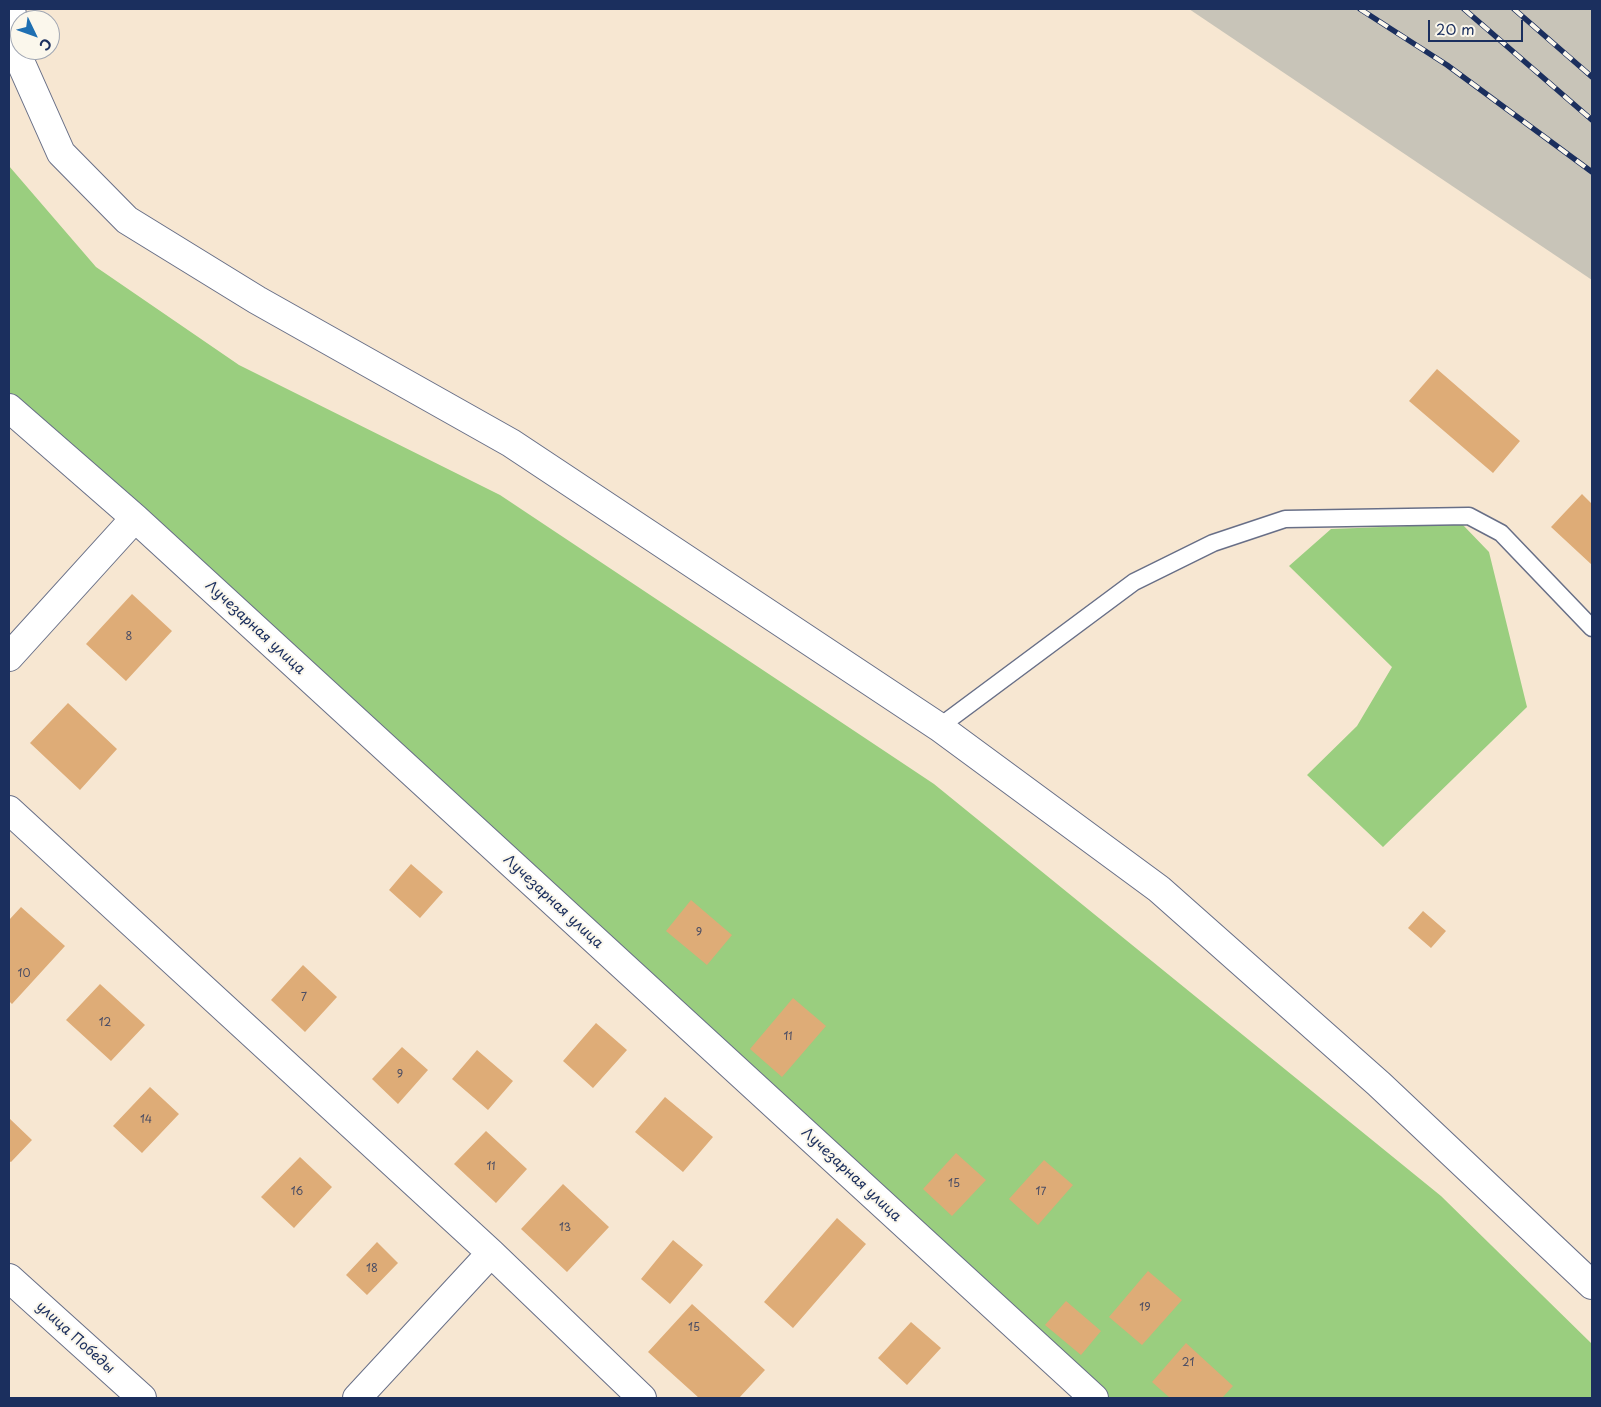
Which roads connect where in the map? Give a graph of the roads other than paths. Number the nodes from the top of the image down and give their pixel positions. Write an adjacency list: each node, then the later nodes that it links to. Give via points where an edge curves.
1 (11, 9): 6 (street, via 20,61 61,153 128,220 257,300 511,442)
2 (9, 408): 3 (street, Лучезарная улица)
3 (135, 518): 5 (street); 14 (street, Лучезарная улица)
4 (1592, 628): 6 (lane, via 1501,533 1470,516 1285,518 1213,543 1134,582)
5 (9, 657)
6 (939, 727): 10 (street, via 1159,889 1379,1084)
7 (9, 810): 8 (street)
8 (491, 1253): 12 (street); 13 (street)
9 (9, 1278): 11 (street, улица Победы)
10 (1592, 1285)
11 (142, 1398)
12 (357, 1398)
13 (642, 1398)
14 (1094, 1398)

